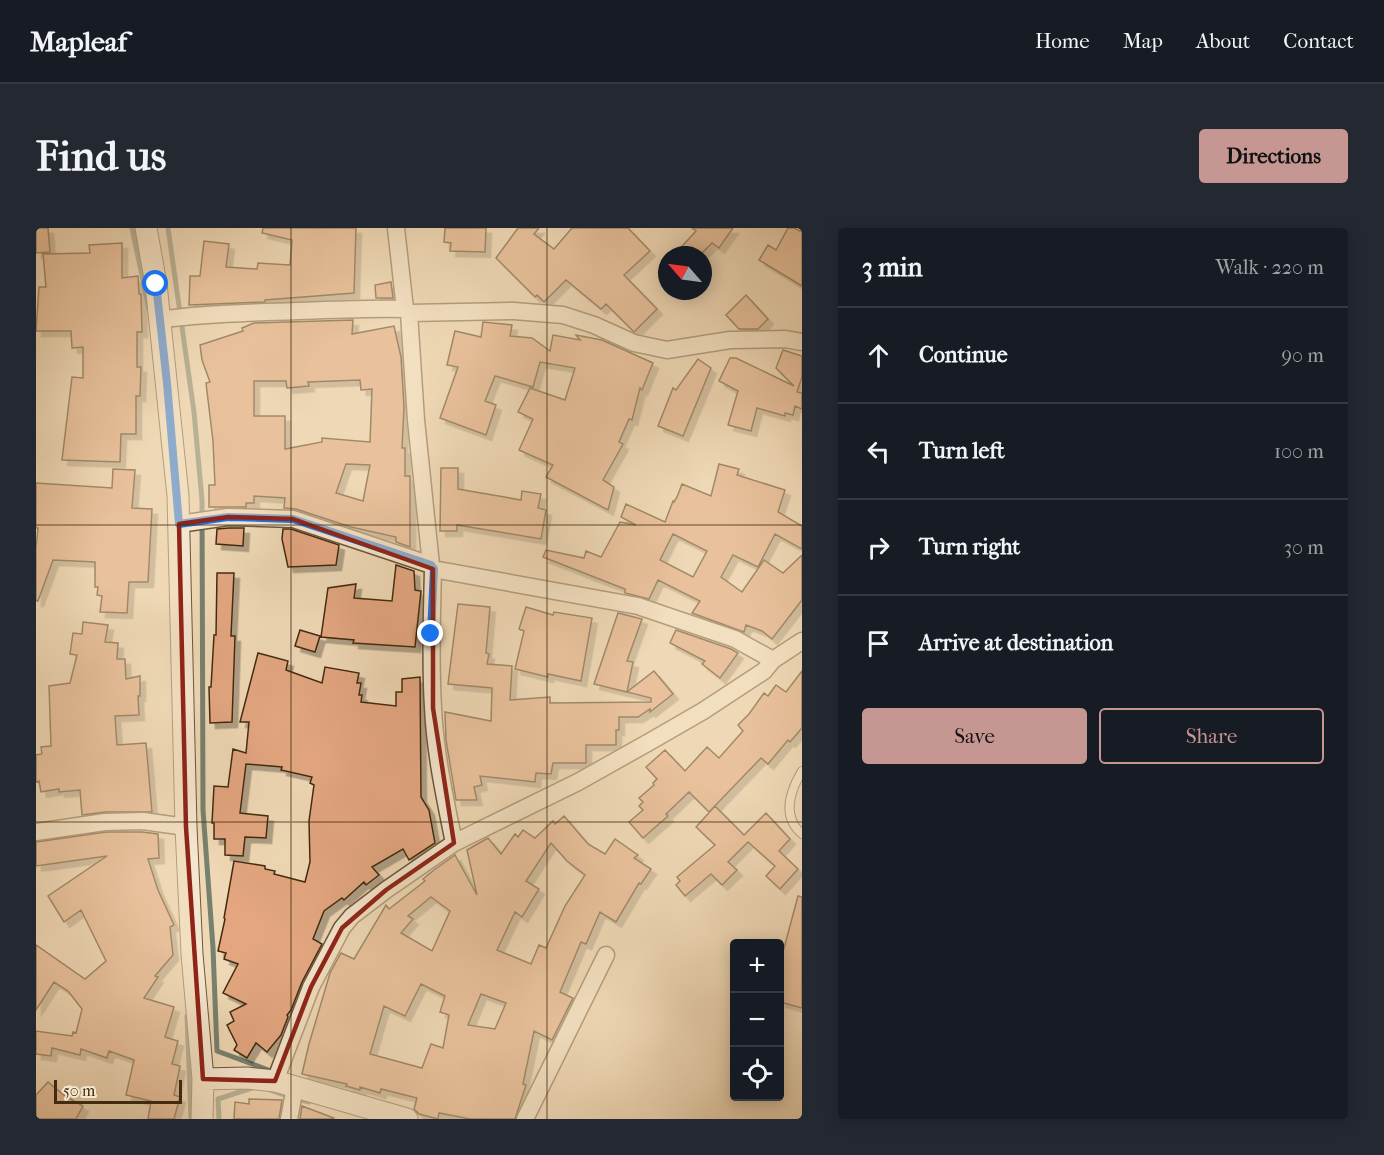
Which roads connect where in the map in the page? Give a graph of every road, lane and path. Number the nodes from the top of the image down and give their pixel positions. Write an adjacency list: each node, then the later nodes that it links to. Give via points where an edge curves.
1 (146, 228): 4 (street)
2 (396, 228): 3 (street)
3 (407, 311): 4 (street, via 371,308); 5 (street, via 563,315 634,343 667,350 730,340); 7 (street)
4 (160, 320): 6 (street)
5 (802, 342)
6 (179, 524): 7 (street, via 228,517 293,519); 11 (street)
7 (432, 567): 9 (street, via 638,606 735,639); 14 (street, via 433,708)
8 (802, 641): 9 (street)
9 (773, 660): 14 (street, via 764,671 651,741)
10 (802, 771): 13 (lane, via 790,792 788,805)
11 (186, 827): 12 (street, via 143,821 105,822); 16 (street)
12 (36, 832)
13 (802, 834)
14 (454, 843): 17 (street, via 386,890 342,928 311,987)
15 (606, 955): 21 (street)
16 (203, 1079): 17 (street, via 247,1078); 18 (street)
17 (285, 1084): 19 (street); 20 (street)
18 (202, 1119)
19 (289, 1119)
20 (407, 1119)
21 (525, 1119)

